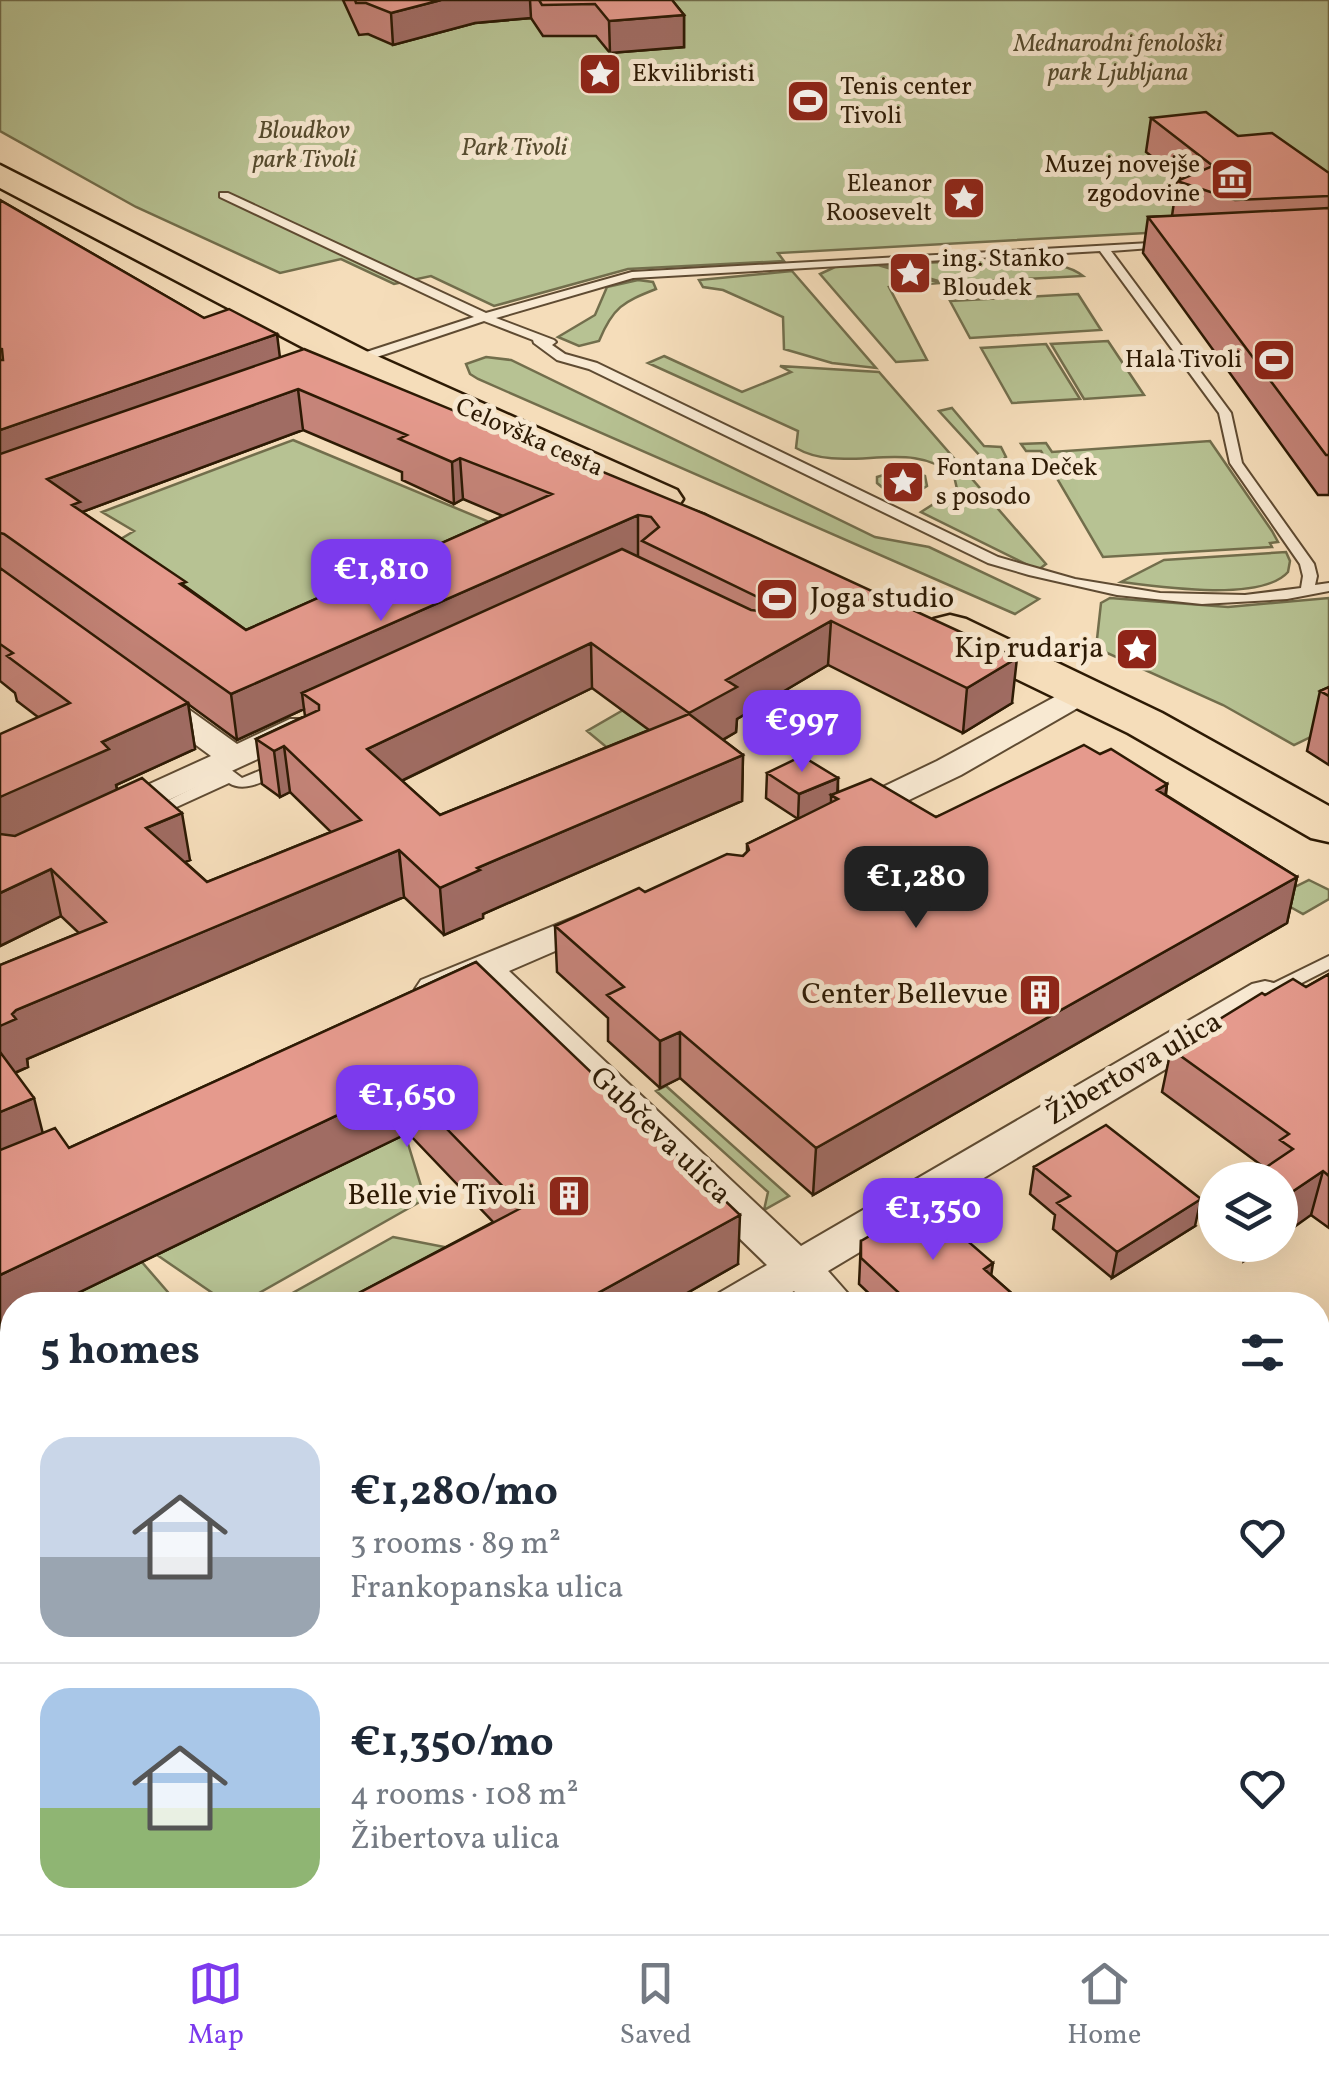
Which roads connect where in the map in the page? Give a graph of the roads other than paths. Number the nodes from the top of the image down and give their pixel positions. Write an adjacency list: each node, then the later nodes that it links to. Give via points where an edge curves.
1 (0, 175): 6 (main road, Celovška cesta)
2 (224, 194): 5 (lane)
3 (1184, 243): 4 (lane)
4 (1103, 248): 5 (lane, via 632,274); 9 (lane, via 1226,412 1236,463 1306,564)
5 (484, 317): 6 (lane); 9 (lane, via 993,560 1131,593 1216,600)
6 (340, 365): 7 (main road, Celovška cesta)
7 (696, 514)
8 (1329, 587): 9 (lane)
9 (1307, 592)
10 (909, 610): 12 (main road)
11 (123, 676): 14 (street)
12 (1084, 691): 15 (main road); 17 (street, via 949,768)
13 (338, 710): 14 (street, via 294,746)
14 (226, 766): 16 (street)
15 (1329, 828)
16 (98, 829)
17 (812, 832)
18 (640, 901): 20 (street)
19 (1329, 962): 21 (lane, Žibertova ulica)
20 (483, 968): 22 (street); 23 (street, Gubčeva ulica)
21 (1264, 993): 23 (street, Žibertova ulica)
22 (400, 1004)
23 (798, 1268): 24 (street, Žibertova ulica); 25 (street, Gubčeva ulica)
24 (757, 1292)
25 (823, 1292)

